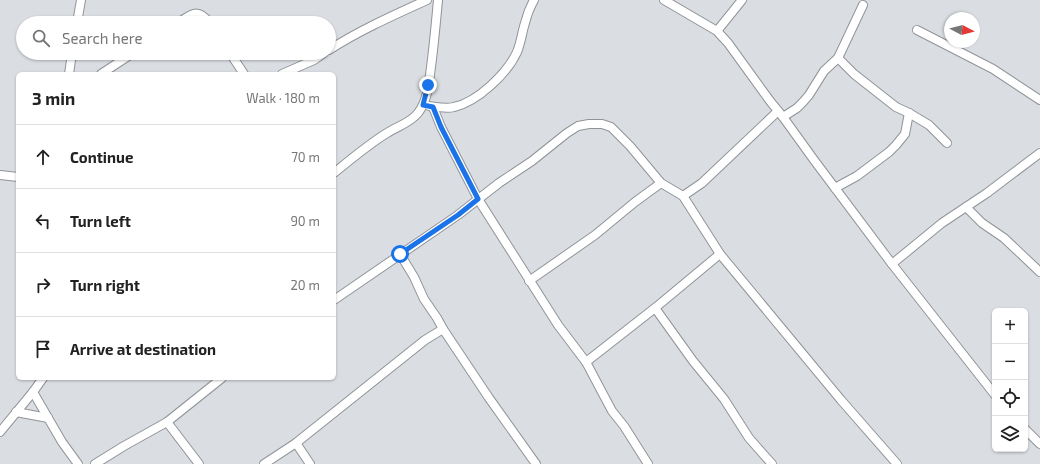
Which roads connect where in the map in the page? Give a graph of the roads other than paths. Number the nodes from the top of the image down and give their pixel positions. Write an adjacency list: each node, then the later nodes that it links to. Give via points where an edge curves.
1 (81, 0): 8 (street)
2 (427, 0): 13 (street, via 382,20)
3 (438, 0): 24 (street, via 434,47)
4 (534, 0): 25 (street, via 525,21 517,52 501,75 470,100 454,107)
5 (664, 0): 11 (street)
6 (742, 0): 11 (street)
7 (863, 5): 14 (street)
8 (78, 16)
9 (188, 16): 10 (street, via 193,13)
10 (204, 16)
11 (717, 30): 27 (street)
12 (917, 30): 23 (street, via 993,69)
13 (336, 46)
14 (838, 58): 26 (street, via 896,107); 27 (street, via 824,71 809,95 797,108)
15 (71, 60): 19 (street)
16 (122, 60): 20 (street)
17 (235, 60): 21 (street)
18 (314, 60): 22 (street)
19 (69, 72)
20 (104, 72)
21 (243, 72)
22 (287, 72)
23 (1040, 100)
24 (423, 105): 25 (street); 30 (street, via 408,122 373,142)
25 (433, 107): 36 (street)
26 (909, 113): 28 (street, via 929,125); 34 (street, via 905,134 896,145 857,176)
27 (781, 114): 34 (street); 35 (street, via 702,183)
28 (947, 143)
29 (1039, 155): 37 (street)
30 (336, 171)
31 (0, 175): 32 (street)
32 (16, 177)
33 (661, 183): 35 (street); 36 (street, via 611,127 589,124 578,126 567,133); 42 (street, via 595,235)
34 (835, 188): 40 (street)
35 (683, 196): 39 (street)
36 (478, 199): 38 (street); 42 (street)
37 (966, 207): 40 (street); 41 (street)
38 (400, 254): 43 (street); 45 (street)
39 (720, 254): 44 (street); 66 (street)
40 (892, 264): 49 (street)
41 (1040, 272)
42 (529, 281): 46 (street)
43 (336, 299)
44 (655, 308): 46 (street); 65 (street, via 724,399 749,438)
45 (443, 330): 56 (street, via 425,340); 63 (street)
46 (586, 362): 64 (street, via 612,411)
47 (42, 380): 50 (street)
48 (219, 380): 53 (street)
49 (992, 391)
50 (33, 392): 51 (street); 52 (street)
51 (16, 412): 52 (street); 54 (street)
52 (48, 418): 58 (street)
53 (166, 422): 59 (street); 60 (street)
54 (0, 432)
55 (1028, 432): 57 (street)
56 (296, 442): 61 (street); 62 (street)
57 (1040, 444)
58 (78, 464)
59 (95, 464)
60 (199, 464)
61 (264, 464)
62 (310, 464)
63 (536, 464)
64 (648, 464)
65 (772, 464)
66 (897, 464)

